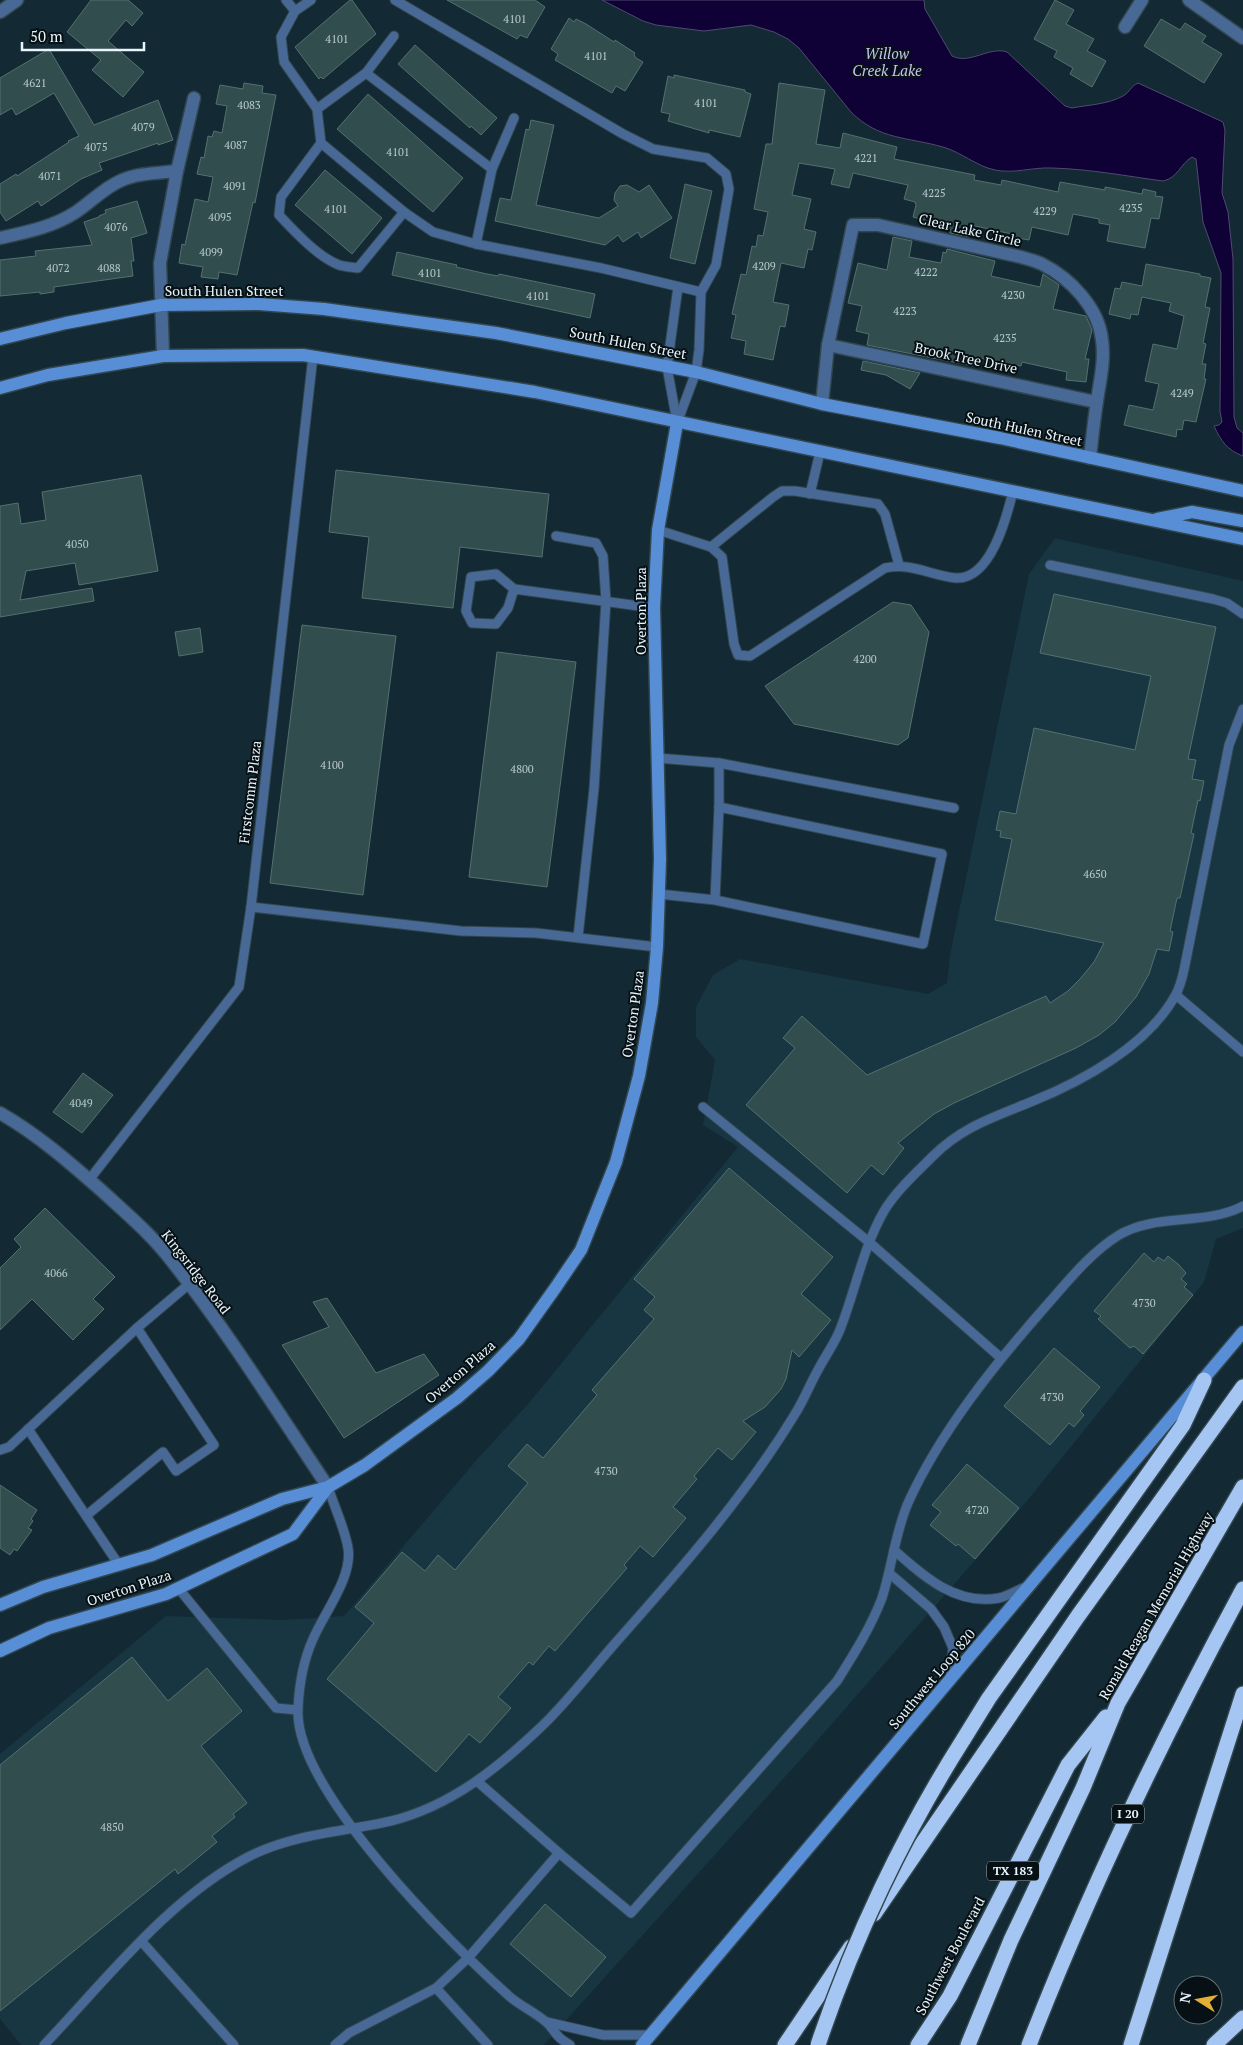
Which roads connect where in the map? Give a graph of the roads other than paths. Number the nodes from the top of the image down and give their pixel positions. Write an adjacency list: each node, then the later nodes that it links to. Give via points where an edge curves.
1 (17, 0): 8 (street)
2 (286, 0): 7 (lane)
3 (311, 0): 7 (lane)
4 (395, 0): 23 (lane, via 623,134 653,149 706,158 726,174 729,189 716,265)
5 (1142, 0): 9 (street)
6 (1189, 0): 11 (street)
7 (295, 11): 14 (lane, via 281,37 284,62)
8 (0, 12)
9 (1124, 27)
10 (394, 36): 12 (lane)
11 (1243, 38)
12 (366, 73): 14 (lane); 17 (lane)
13 (194, 98): 18 (street)
14 (317, 109): 16 (lane)
15 (514, 118): 17 (lane)
16 (321, 143): 19 (lane); 19 (lane, via 281,198 280,215 327,259 340,266 358,268)
17 (492, 169): 21 (lane)
18 (177, 171): 20 (street, via 121,180 76,212 46,228); 24 (street, via 160,264)
19 (404, 212): 21 (lane, via 433,232)
20 (0, 238)
21 (476, 244): 22 (lane)
22 (678, 287): 23 (lane); 29 (lane)
23 (701, 292): 30 (lane)
24 (161, 305): 25 (main road, South Hulen Street); 27 (street); 29 (main road, South Hulen Street, via 259,304 324,309 496,333)
25 (0, 339)
26 (828, 345): 32 (street, Brook Tree Drive); 32 (street, Clear Lake Circle, via 853,226 878,225 1021,257 1060,275 1083,297 1102,338 1103,368); 33 (street, Clear Lake Circle)
27 (163, 356): 28 (main road); 31 (main road, via 48,376)
28 (313, 356): 34 (main road, via 535,392); 59 (lane, Firstcomm Plaza)
29 (667, 366): 30 (main road, South Hulen Street); 34 (lane)
30 (696, 372): 33 (main road, South Hulen Street); 34 (lane)
31 (0, 388)
32 (1096, 402): 36 (street, Clear Lake Circle)
33 (822, 404): 36 (main road, South Hulen Street)
34 (677, 422): 35 (main road); 42 (main road, Overton Plaza)
35 (820, 452): 37 (main road); 39 (lane)
36 (1090, 458): 38 (main road, South Hulen Street)
37 (1013, 491): 40 (main road); 46 (lane, via 997,545 984,563 969,575 958,578)
38 (1243, 491)
39 (810, 494): 45 (lane, via 782,491); 46 (lane, via 878,504)
40 (1152, 520): 41 (main road, via 1192,512); 44 (main road)
41 (1243, 521)
42 (658, 530): 45 (lane); 50 (main road, Overton Plaza)
43 (556, 536): 49 (lane, via 596,544 603,556)
44 (1243, 539)
45 (711, 547): 46 (lane, via 722,556 738,655 750,656 885,568)
46 (899, 565)
47 (1050, 565): 51 (lane, via 1213,599 1227,603)
48 (514, 589): 48 (lane, via 496,574 471,577 466,611 472,622 496,624 508,608); 49 (lane)
49 (606, 601): 50 (lane); 60 (lane, via 594,789)
50 (654, 608): 53 (main road, Overton Plaza)
51 (1243, 614)
52 (1243, 709): 62 (lane, via 1229,745 1185,965)
53 (657, 758): 54 (lane); 57 (main road, Overton Plaza)
54 (719, 763): 55 (lane); 56 (lane)
55 (720, 807): 58 (lane); 58 (lane, via 942,854 923,944)
56 (954, 808)
57 (659, 894): 58 (lane); 61 (main road, Overton Plaza)
58 (715, 900)
59 (251, 907): 60 (lane, via 461,931); 66 (lane, Firstcomm Plaza, via 239,987)
60 (578, 937): 61 (lane)
61 (658, 947): 77 (main road, Overton Plaza, via 639,1076 616,1162 580,1250 519,1339 488,1372 365,1465)
62 (1176, 995): 63 (lane); 68 (lane, via 1154,1026 1080,1080 986,1119 945,1144 886,1208)
63 (1243, 1052)
64 (703, 1107): 68 (lane)
65 (0, 1113): 66 (street, Kingsridge Road, via 60,1154)
66 (89, 1180): 69 (street, Kingsridge Road, via 139,1224)
67 (1243, 1206): 72 (lane, via 1230,1212 1146,1224 1121,1234 1084,1262)
68 (869, 1242): 72 (lane); 92 (lane, via 840,1330 796,1412 745,1487 693,1553 574,1691 544,1724)
69 (189, 1284): 70 (lane); 77 (street, Kingsridge Road)
70 (137, 1328): 75 (lane); 79 (lane, via 214,1445 176,1471 163,1452)
71 (1243, 1332): 73 (main road, Southwest Loop 820)
72 (1001, 1358): 80 (lane, via 929,1464 908,1504)
73 (1204, 1380): 83 (main road, Southwest Loop 820); 109 (highway, bridge, via 1183,1425 989,1698 932,1793 853,1955)
74 (1243, 1386): 108 (highway, via 1054,1651)
75 (28, 1429): 76 (lane, via 9,1447); 79 (lane)
76 (0, 1450)
77 (328, 1487): 81 (main road, Overton Plaza, via 282,1499 152,1555); 84 (main road, Overton Plaza, via 293,1534); 91 (lane, via 349,1549 347,1568 312,1641)
78 (1243, 1487): 90 (highway, Ronald Reagan Memorial Highway)
79 (87, 1515): 81 (lane)
80 (894, 1550): 82 (lane); 83 (lane, via 943,1589 972,1599 999,1598)
81 (119, 1565): 86 (main road, Overton Plaza, via 43,1587)
82 (889, 1573): 88 (lane, via 931,1609 944,1627 953,1648); 94 (lane, via 861,1643 837,1680 631,1913)
83 (1030, 1585): 88 (main road, Southwest Loop 820)
84 (178, 1588): 87 (main road, Overton Plaza, via 49,1628); 91 (lane, via 276,1708)
85 (1243, 1589): 112 (highway, I 20, via 1130,1810 1058,1970)
86 (0, 1605)
87 (0, 1651)
88 (950, 1681): 100 (main road, Southwest Loop 820)
89 (1243, 1694): 101 (highway)
90 (1118, 1702): 110 (highway, Southwest Boulevard / TX 183, via 1068,1766 950,1996); 111 (highway, Ronald Reagan Memorial Highway, via 1083,1788 1011,1940)
91 (298, 1710): 93 (lane, via 302,1741 315,1771)
92 (478, 1782): 93 (lane, via 436,1806); 94 (lane)
93 (353, 1828): 95 (lane, via 301,1838 250,1855 212,1879); 96 (lane, via 404,1892)
94 (559, 1853): 96 (lane)
95 (142, 1942): 102 (lane, via 108,1974); 103 (lane)
96 (468, 1958): 97 (lane); 99 (lane, via 516,2002)
97 (436, 1988): 104 (lane, via 349,2033); 105 (lane)
98 (1243, 2018): 113 (highway)
99 (547, 2022): 100 (lane, via 603,2035); 106 (lane, via 559,2038)
100 (650, 2035): 107 (main road, Southwest Loop 820)
101 (1133, 2040)
102 (44, 2045)
103 (234, 2045)
104 (335, 2045)
105 (488, 2045)
106 (570, 2045)
107 (642, 2045)
108 (785, 2045)
109 (818, 2045)
110 (918, 2045)
111 (968, 2045)
112 (1029, 2045)
113 (1214, 2045)

